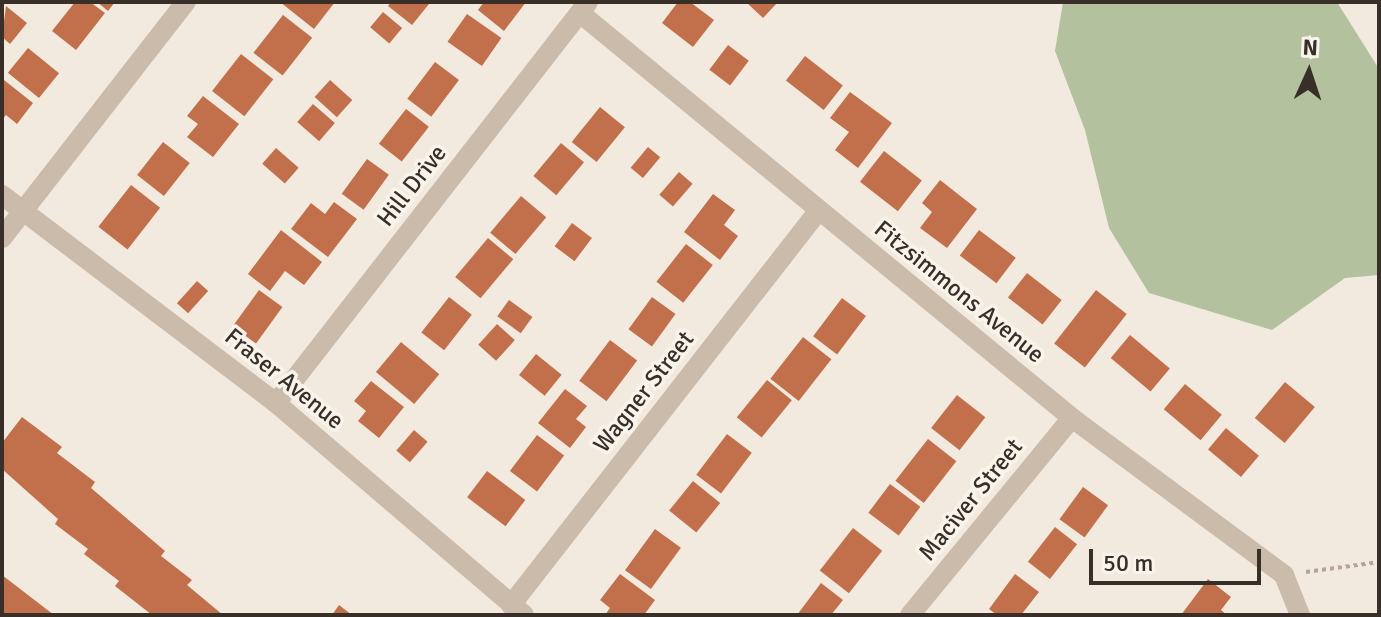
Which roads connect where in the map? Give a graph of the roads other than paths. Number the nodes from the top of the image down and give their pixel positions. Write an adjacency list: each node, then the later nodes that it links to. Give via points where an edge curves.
1 (186, 2): 5 (street)
2 (584, 8): 4 (street, Fitzsimmons Avenue); 7 (street, Hill Drive)
3 (2, 195): 5 (street, Fraser Avenue)
4 (819, 210): 8 (street, Fitzsimmons Avenue); 9 (street, Wagner Street)
5 (23, 212): 6 (street); 7 (street, Fraser Avenue)
6 (2, 238)
7 (276, 403): 9 (street, Fraser Avenue)
8 (1072, 418): 10 (street, Fitzsimmons Avenue, via 1284,575); 11 (street, Maciver Street)
9 (518, 610)
10 (1300, 613)
11 (910, 615)

